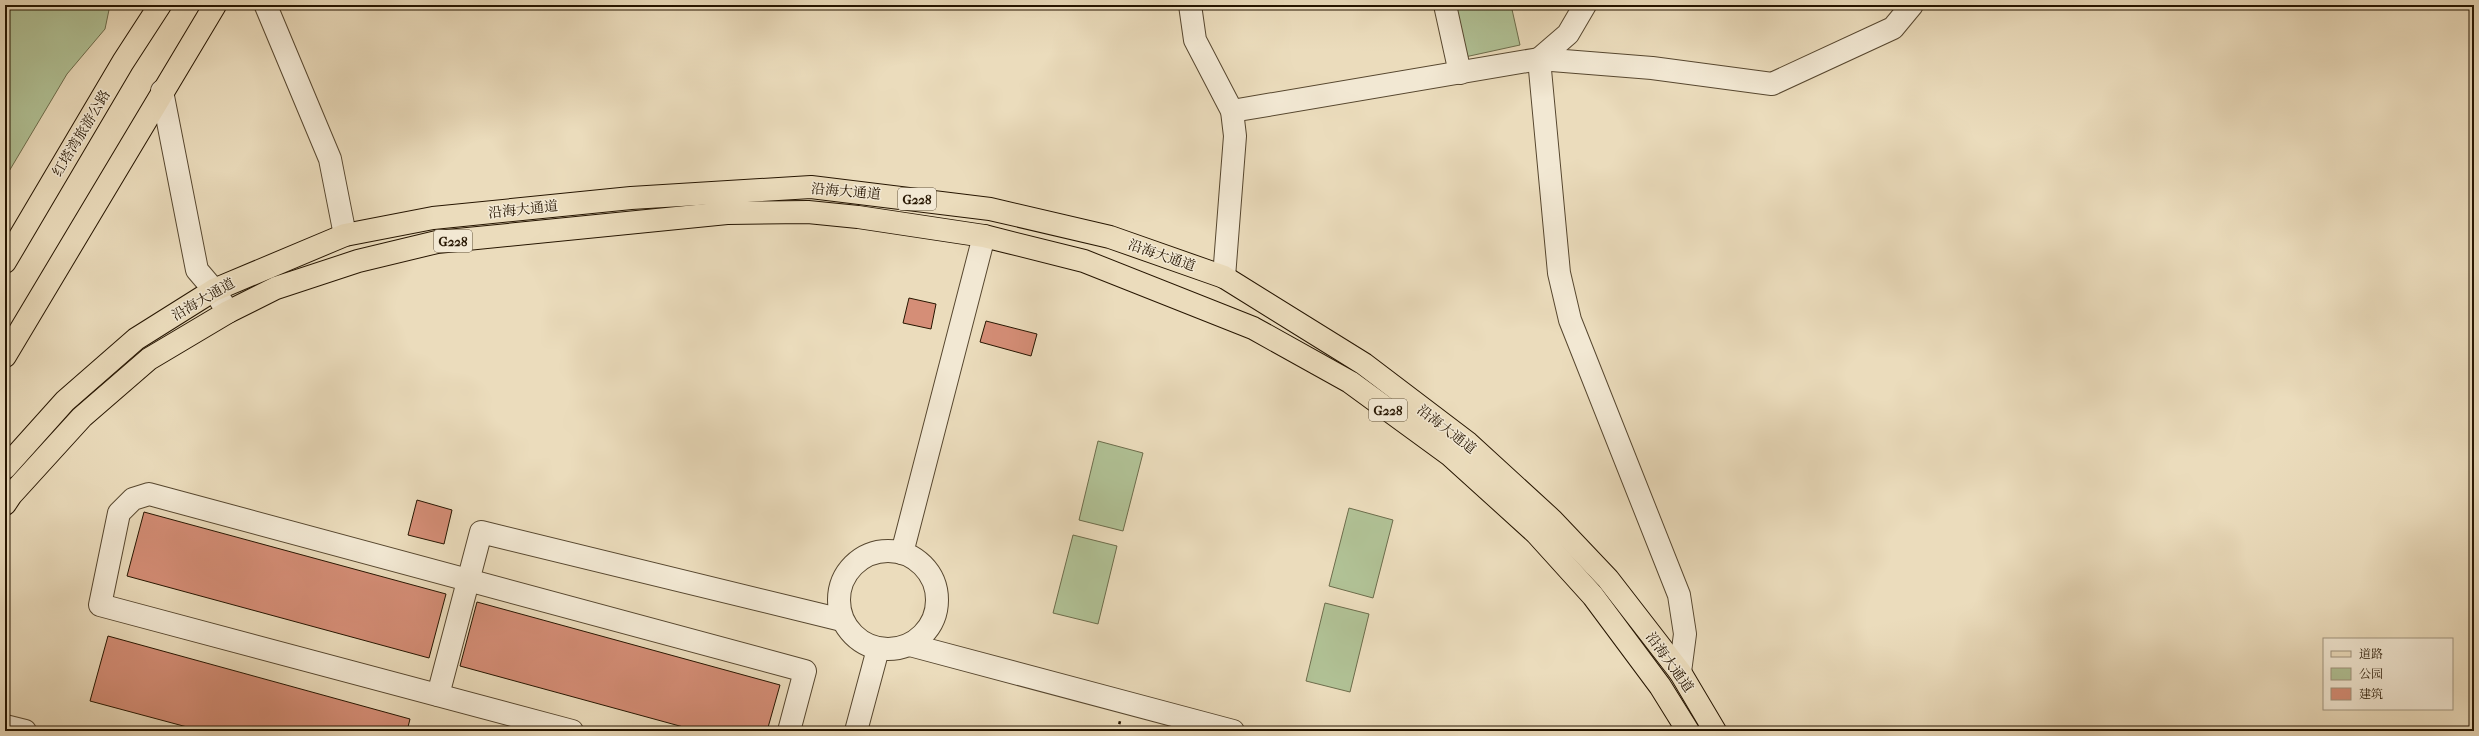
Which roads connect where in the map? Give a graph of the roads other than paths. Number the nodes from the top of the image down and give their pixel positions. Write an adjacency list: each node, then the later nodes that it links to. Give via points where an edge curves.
1 (160, 5): 15 (main road, 红塔湾旅游公路, via 123,62)
2 (215, 5): 10 (main road)
3 (1445, 5): 9 (street)
4 (1585, 5): 8 (street, via 1568,34)
5 (1912, 5): 8 (street, via 1893,28 1772,84 1652,68)
6 (266, 6): 13 (street, via 330,159)
7 (1196, 6): 11 (street, via 1195,40)
8 (1539, 59): 9 (street); 29 (street, via 1559,273 1568,314 1679,595 1685,634)
9 (1460, 73): 11 (street)
10 (162, 91): 17 (street, via 197,270); 21 (main road)
11 (1232, 111): 16 (street, via 1235,136)
12 (990, 208): 13 (main road, 沿海大通道 / G228, via 811,187 631,198 433,218); 14 (main road); 16 (main road, 沿海大通道 / G228, via 1110,237)
13 (345, 236): 17 (main road, 沿海大通道 / G228)
14 (984, 236): 18 (main road, 沿海大通道 / G228, via 858,216 808,212 727,213 437,242 358,261 283,285); 20 (main road, 沿海大通道 / G228, via 1084,261 1253,328); 24 (street)
15 (5, 262)
16 (1224, 277): 19 (main road, 沿海大通道 / G228)
17 (214, 290): 18 (street); 22 (main road, 沿海大通道 / G228, via 136,340 65,401)
18 (228, 312): 23 (main road, 沿海大通道 / G228, via 149,359 82,417)
19 (1314, 334): 20 (main road); 29 (main road, 沿海大通道 / G228, via 1364,364 1468,443 1552,520 1608,579)
20 (1302, 355): 38 (main road, 沿海大通道 / G228, via 1350,382 1450,455 1536,533 1593,596 1660,686)
21 (5, 356)
22 (5, 468)
23 (5, 504)
24 (902, 552): 26 (street, via 870,554 856,562 846,574 840,589 838,604); 27 (street, via 917,560 929,572 937,593 938,604 934,621 924,635)
25 (468, 580): 26 (street, via 481,532); 30 (street); 30 (street, via 149,494 132,499 119,513 100,605); 35 (street, via 805,671)
26 (842, 620): 28 (street, via 851,633 863,643)
27 (910, 645): 28 (street, via 895,650); 31 (street)
28 (878, 649): 36 (street)
29 (1680, 672): 39 (main road, 沿海大通道 / G228)
30 (438, 695): 34 (street)
31 (1180, 724): 37 (street)
32 (5, 726): 33 (street)
33 (25, 731)
34 (572, 731)
35 (789, 731)
36 (856, 731)
37 (1233, 731)
38 (1688, 731)
39 (1715, 731)

